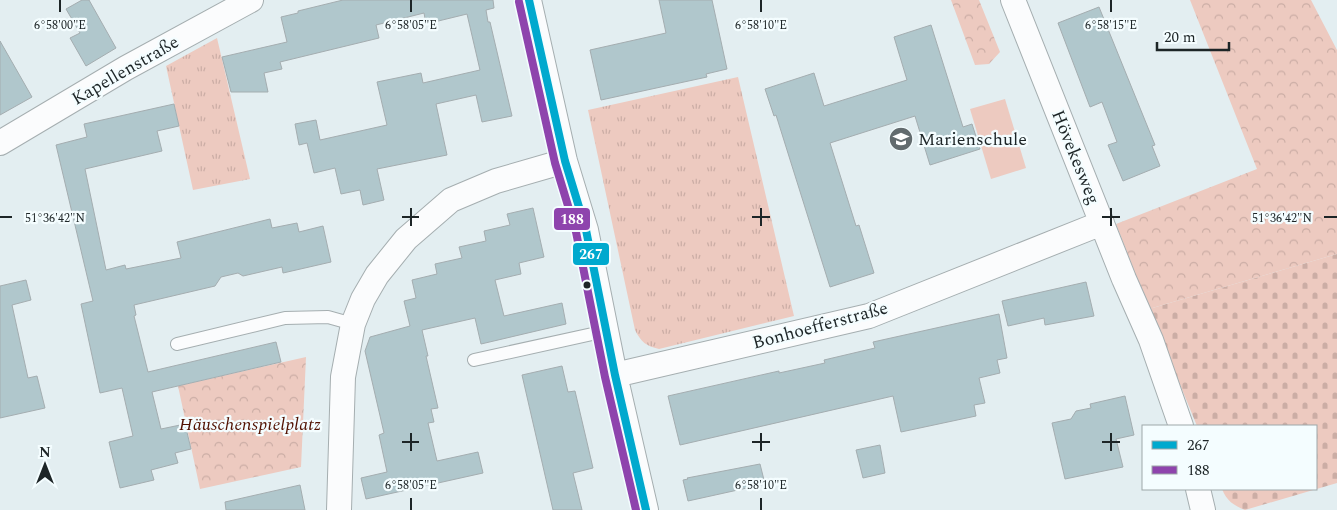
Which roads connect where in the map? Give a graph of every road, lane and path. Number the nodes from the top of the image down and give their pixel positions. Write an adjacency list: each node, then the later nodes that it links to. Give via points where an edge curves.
1 (251, 0): 4 (street, Kapellenstraße, via 126,68)
2 (529, 0): 5 (street)
3 (1013, 0): 6 (street, Hövekesweg)
4 (0, 143)
5 (565, 161): 7 (street, via 496,181 450,200 406,238 377,275); 8 (street, via 586,230)
6 (1102, 223): 11 (street, Bonhoefferstraße, via 869,316); 12 (street, Hövekesweg, via 1151,340)
7 (353, 324): 9 (lane, via 328,317 285,318); 14 (street, via 343,378)
8 (606, 331): 10 (lane); 11 (street)
9 (177, 344)
10 (474, 360)
11 (615, 376): 15 (street)
12 (1181, 425)
13 (1198, 490): 16 (street)
14 (339, 510)
15 (646, 510)
16 (1203, 510)

